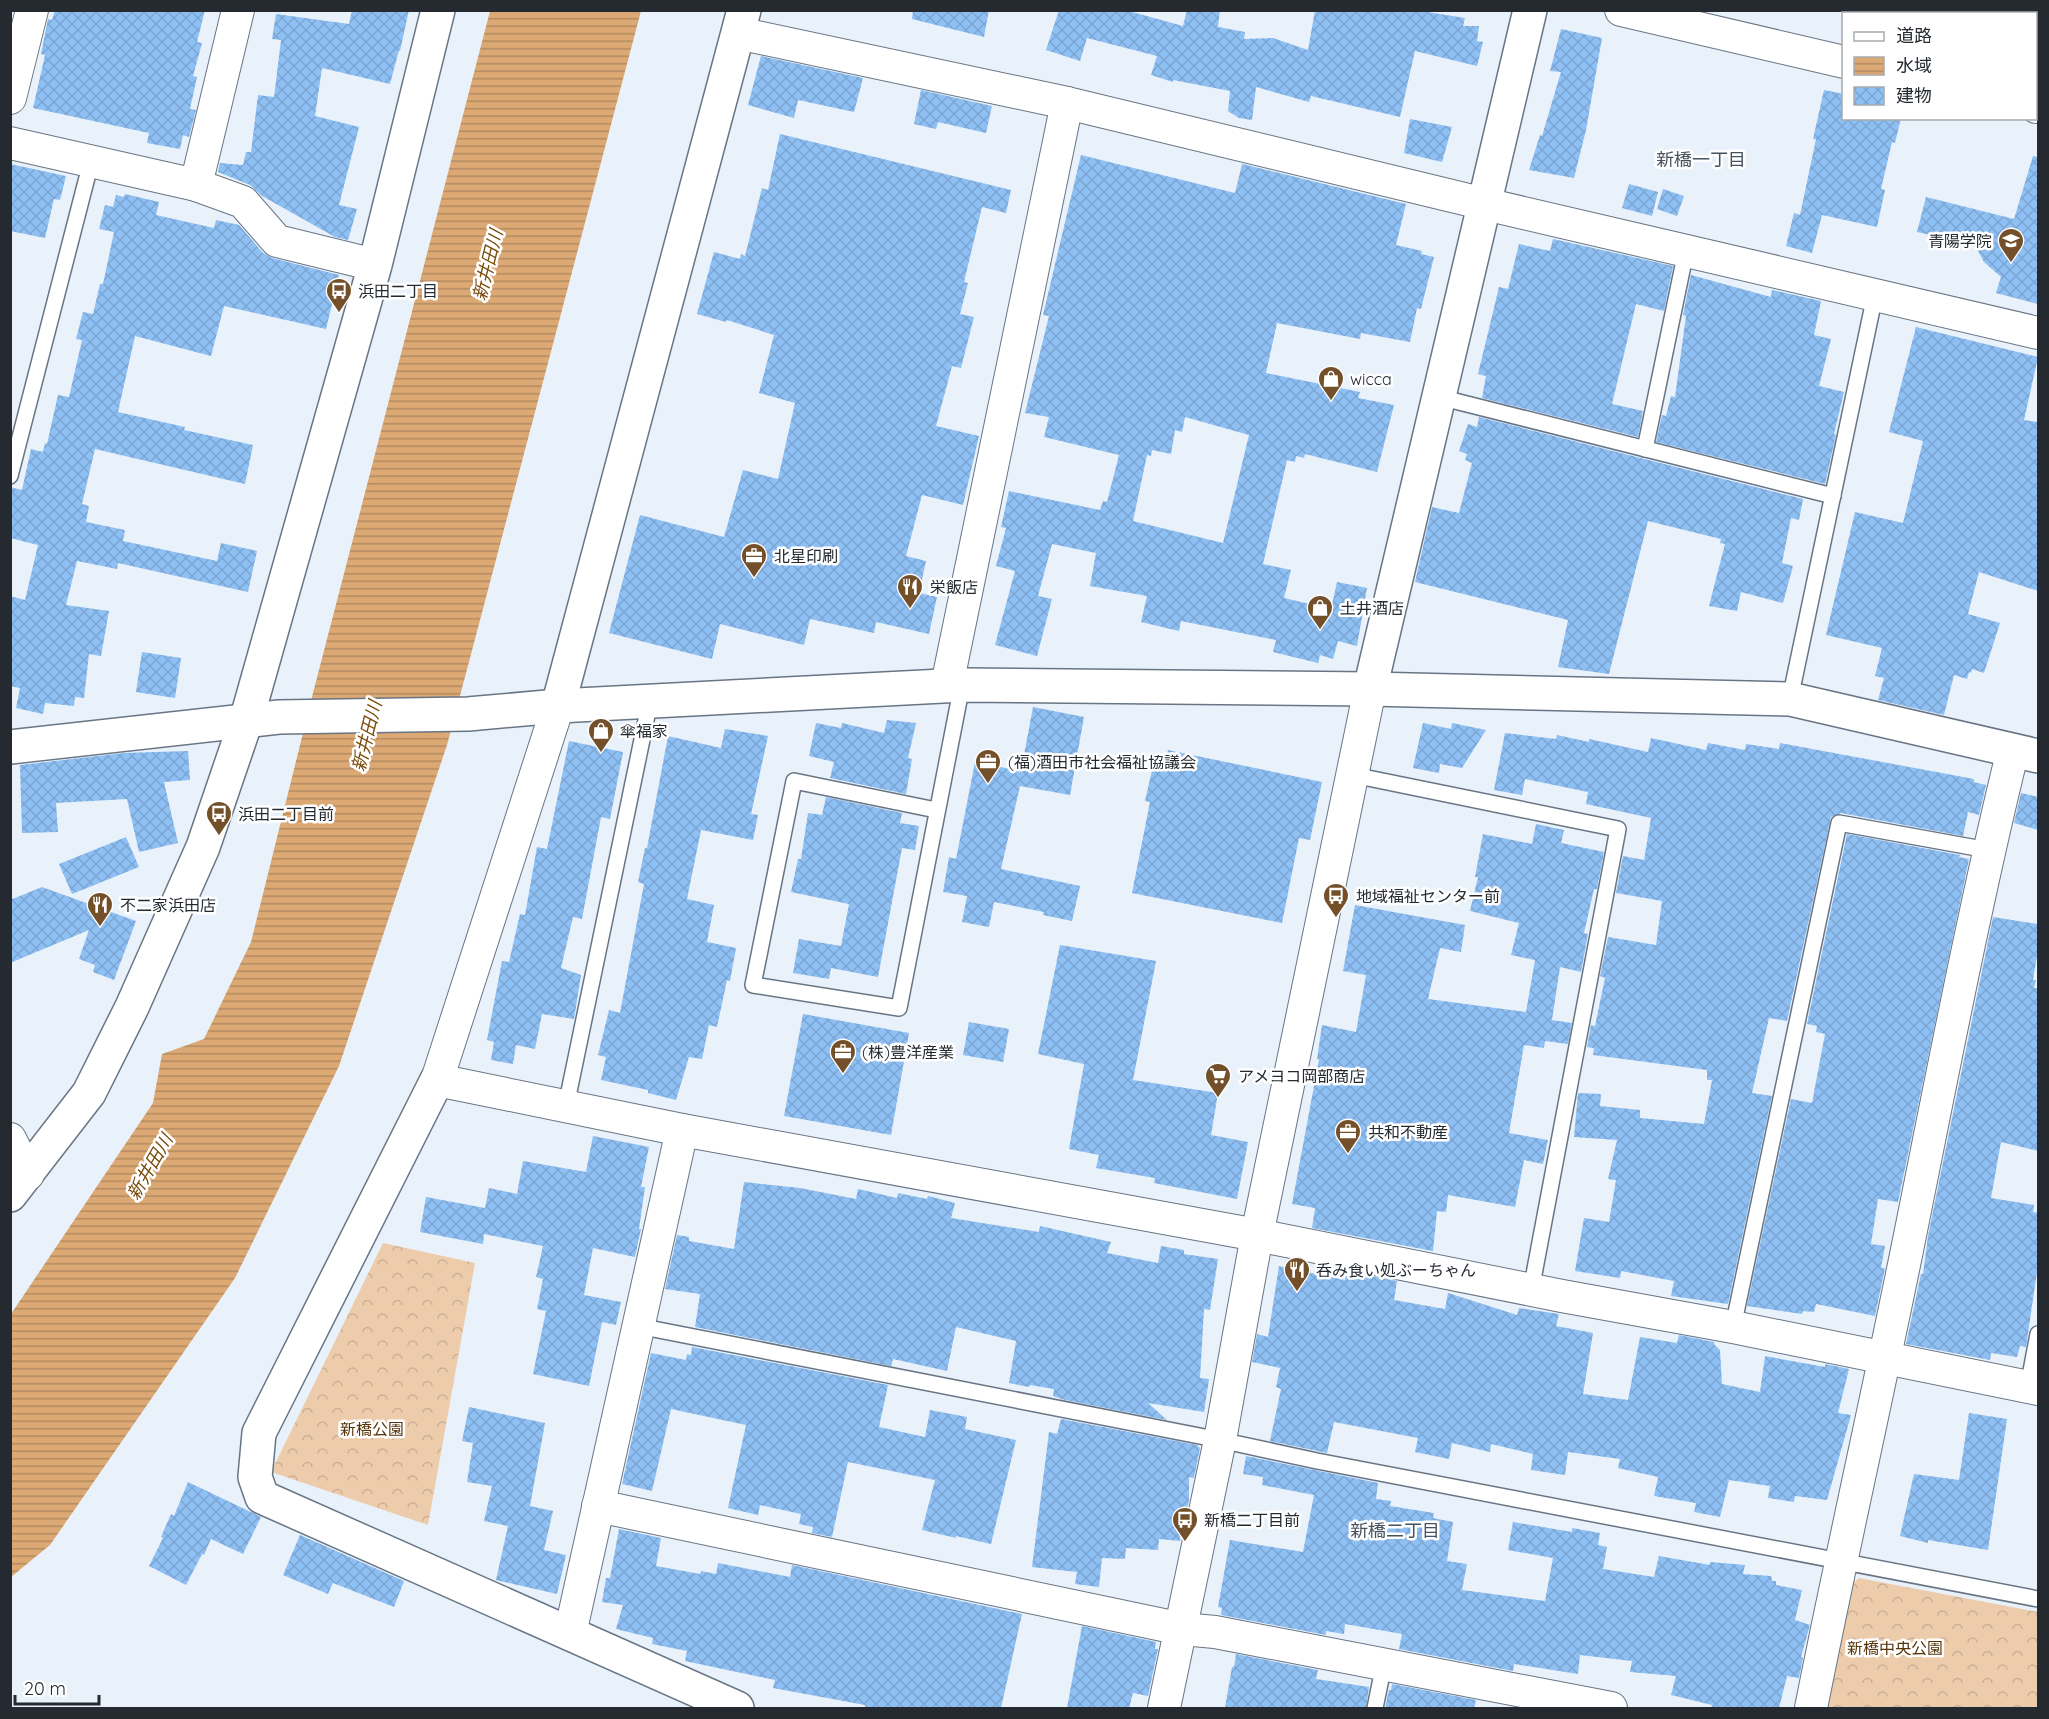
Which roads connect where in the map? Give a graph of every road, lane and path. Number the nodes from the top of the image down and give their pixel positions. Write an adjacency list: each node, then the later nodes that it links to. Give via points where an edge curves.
1 (32, 10): 8 (street)
2 (238, 10): 12 (street)
3 (438, 10): 15 (street)
4 (1530, 10): 13 (street)
5 (1621, 10): 7 (street)
6 (741, 22): 9 (street); 26 (street)
7 (1842, 62)
8 (10, 98)
9 (1067, 104): 13 (street); 22 (street)
10 (10, 143): 11 (street)
11 (91, 162): 12 (street); 20 (lane)
12 (196, 185): 15 (street, via 243,202 278,242)
13 (1485, 204): 14 (street); 18 (street)
14 (1686, 251): 16 (street); 19 (lane)
15 (375, 265): 27 (street)
16 (1875, 295): 17 (street); 21 (lane)
17 (2038, 333)
18 (1439, 397): 19 (lane); 23 (street)
19 (1645, 449): 21 (lane)
20 (10, 476)
21 (1833, 496): 24 (lane)
22 (954, 685): 23 (street); 25 (street); 31 (lane)
23 (1370, 689): 24 (street); 30 (street)
24 (1790, 699): 29 (street)
25 (650, 701): 26 (street); 34 (lane)
26 (558, 706): 27 (street, via 468,714); 33 (street)
27 (246, 721): 28 (street); 37 (street, via 203,847 132,1007 89,1094)
28 (10, 747)
29 (2026, 753): 32 (street)
30 (1353, 775): 38 (street); 39 (lane, via 1618,829)
31 (936, 810): 31 (lane, via 899,1008 753,985 794,781)
32 (1988, 850): 41 (lane, via 1839,823); 43 (street)
33 (437, 1080): 34 (street); 50 (street, via 259,1433 255,1477 262,1497)
34 (566, 1106): 35 (street)
35 (682, 1130): 38 (street); 40 (street)
36 (10, 1139): 37 (street)
37 (19, 1184)
38 (1257, 1235): 39 (street); 45 (street)
39 (1531, 1290): 41 (street)
40 (639, 1326): 45 (lane); 46 (street)
41 (1733, 1327): 43 (street)
42 (2038, 1334): 44 (lane)
43 (1885, 1360): 44 (street); 47 (street)
44 (2033, 1388)
45 (1220, 1440): 47 (lane); 49 (street)
46 (598, 1506): 49 (street); 50 (street)
47 (1841, 1560): 48 (lane); 56 (street)
48 (2038, 1599)
49 (1182, 1629): 51 (street); 53 (street)
50 (570, 1634): 52 (street)
51 (1384, 1664): 54 (lane); 55 (street)
52 (737, 1708)
53 (1164, 1708)
54 (1375, 1708)
55 (1611, 1708)
56 (1811, 1708)

